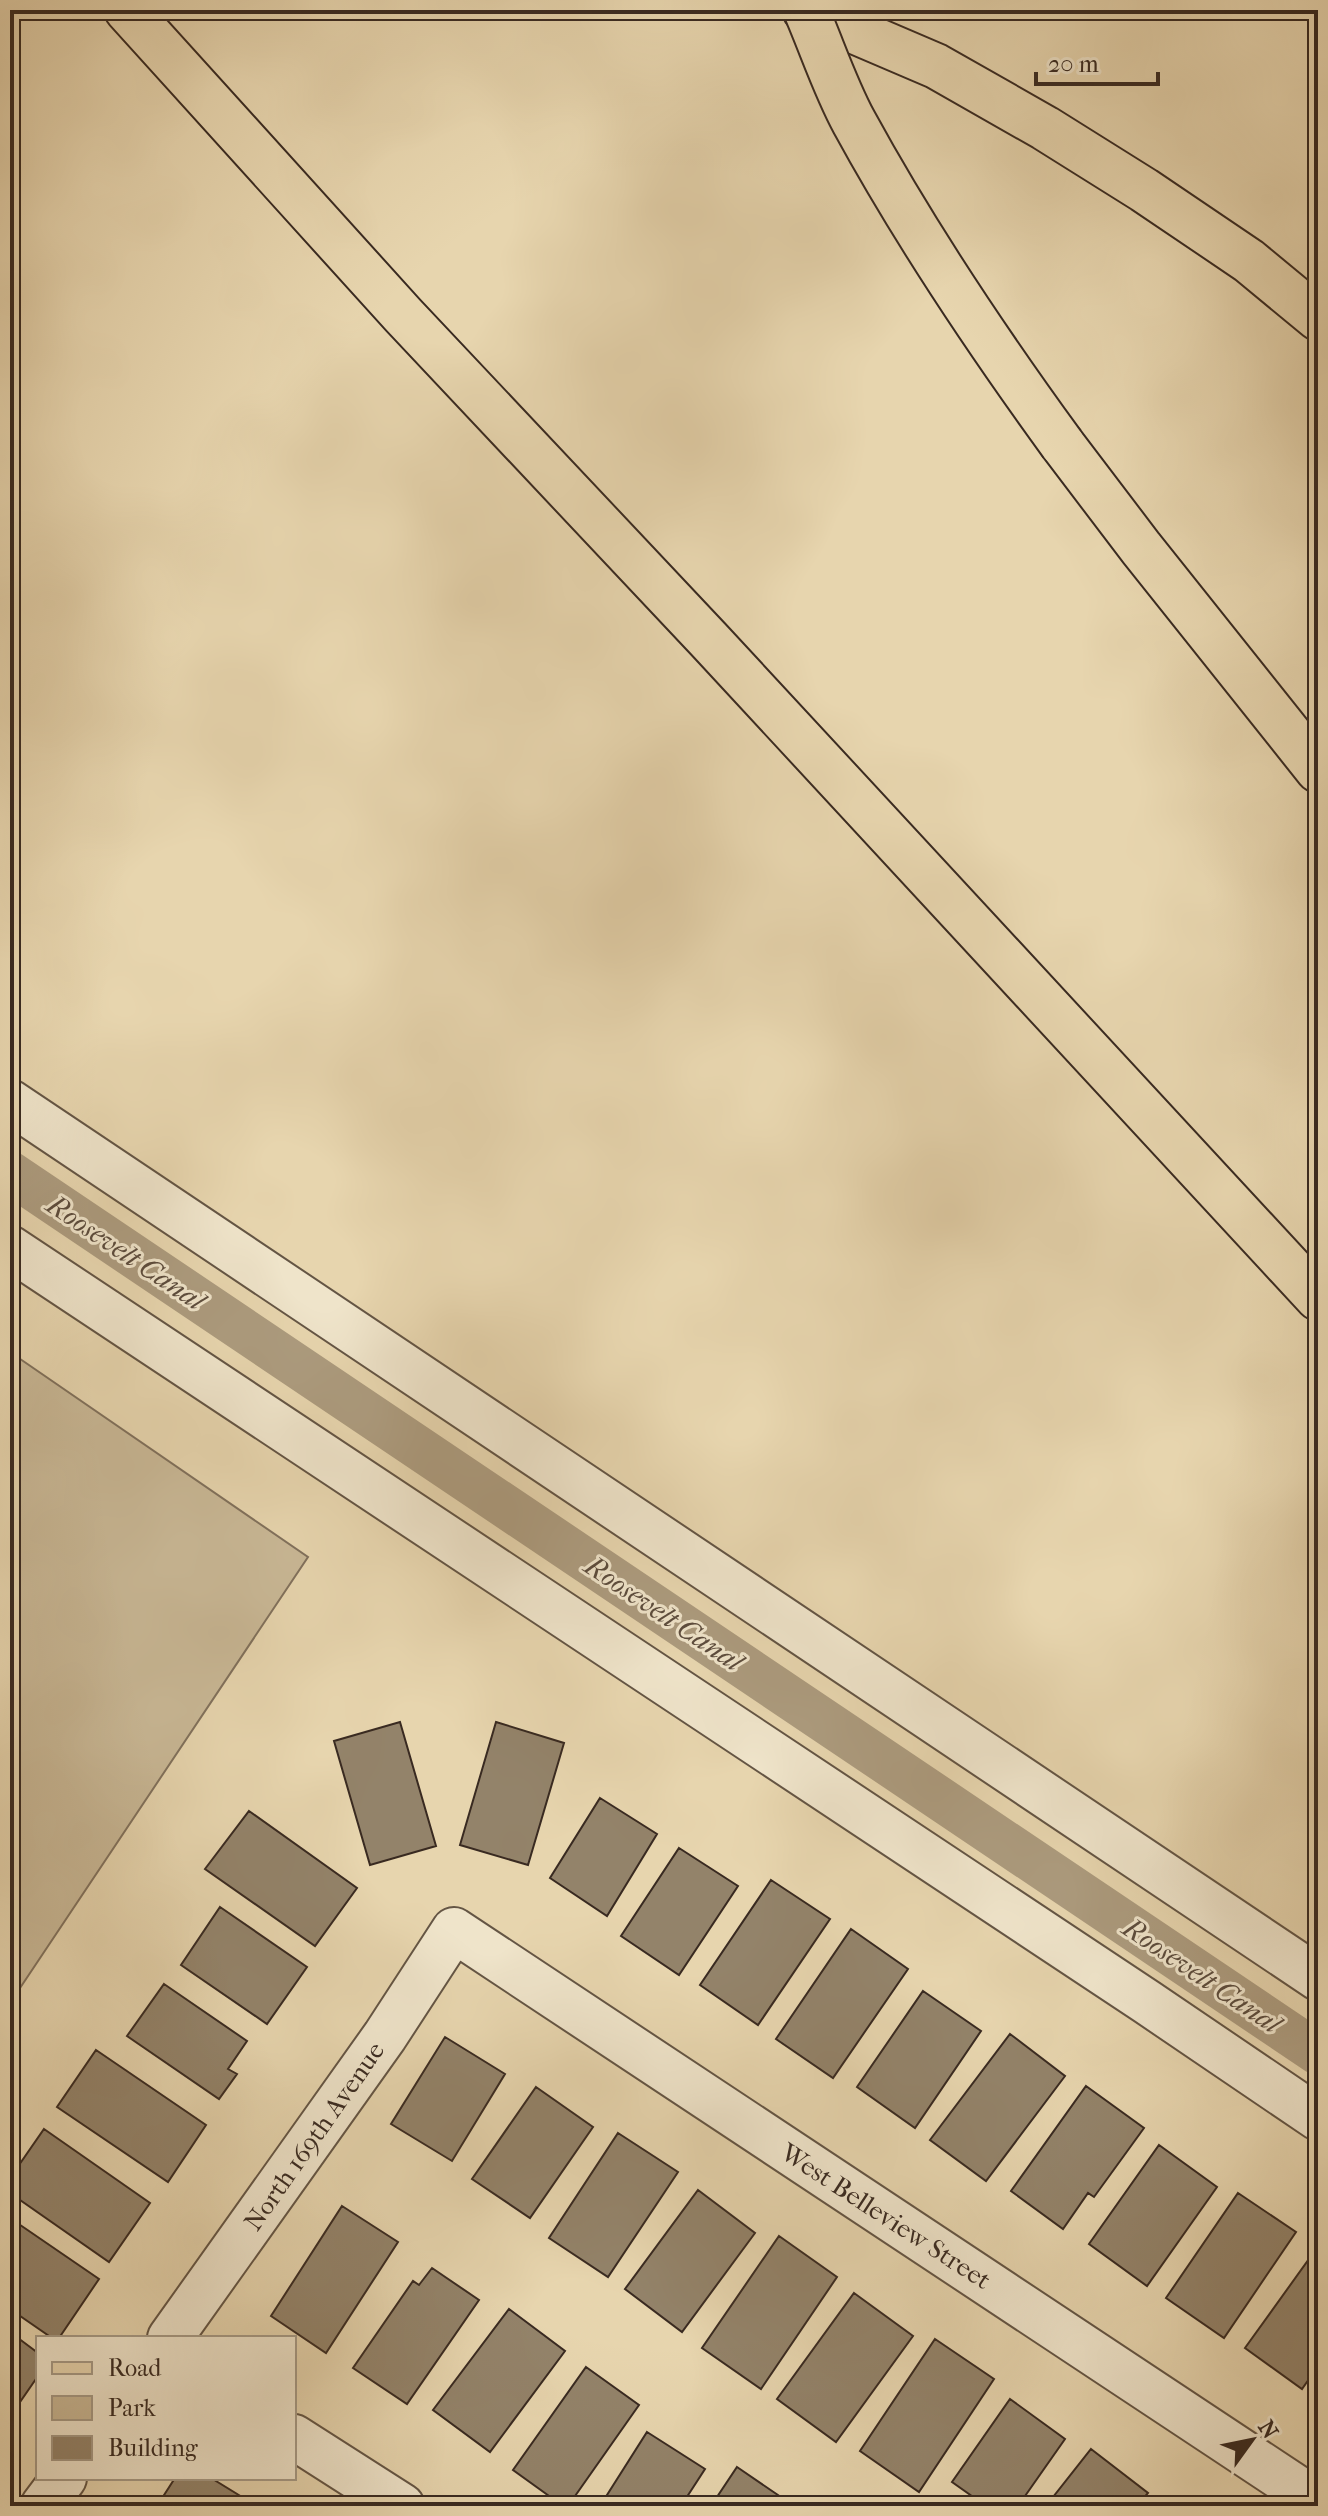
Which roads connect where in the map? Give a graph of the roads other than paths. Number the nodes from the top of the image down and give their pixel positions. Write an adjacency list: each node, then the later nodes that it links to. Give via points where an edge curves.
1 (127, 10): 7 (main road, via 403,315)
2 (806, 10): 3 (main road, via 936,66 1045,128 1249,261); 4 (main road, bridge, via 853,120 1001,361)
3 (1318, 318)
4 (1318, 770)
5 (10, 1102): 9 (street)
6 (10, 1248): 10 (street)
7 (1318, 1298)
8 (454, 1930): 11 (street, North 169th Avenue); 14 (street, West Belleview Street)
9 (1318, 1978)
10 (1318, 2118)
11 (171, 2336)
12 (296, 2438): 16 (street)
13 (62, 2480): 15 (street)
14 (1318, 2502)
15 (43, 2506)
16 (402, 2506)

